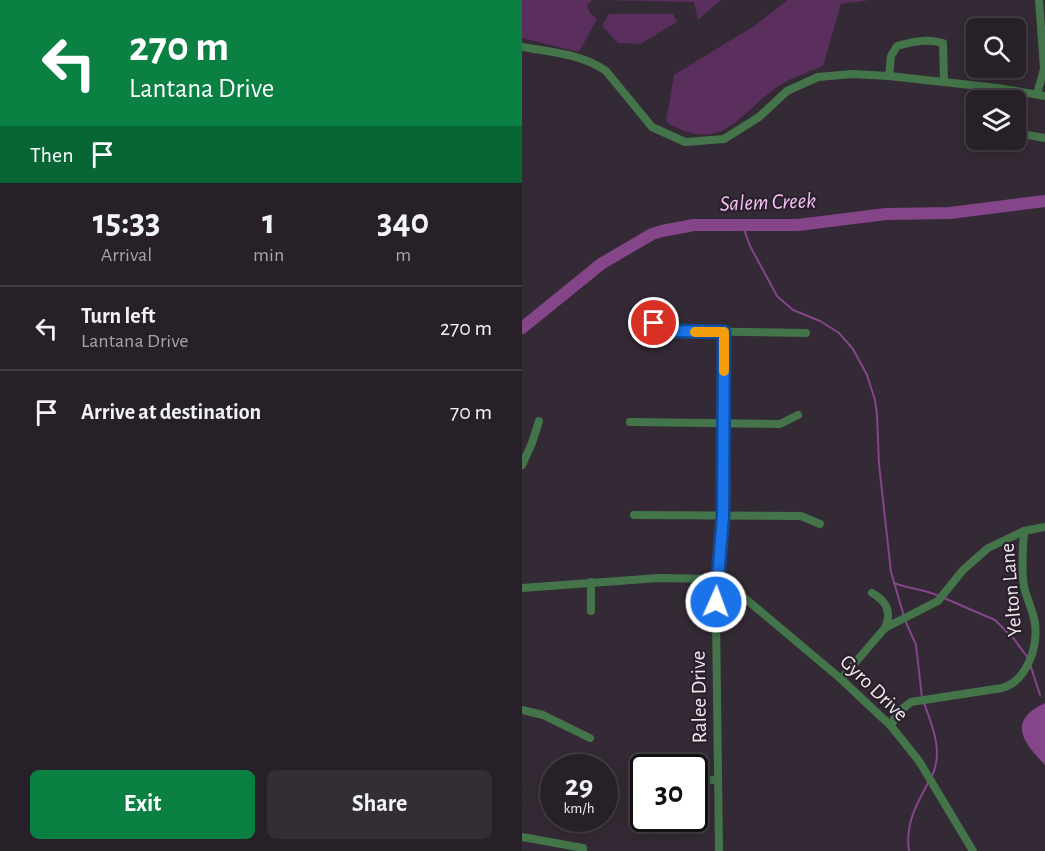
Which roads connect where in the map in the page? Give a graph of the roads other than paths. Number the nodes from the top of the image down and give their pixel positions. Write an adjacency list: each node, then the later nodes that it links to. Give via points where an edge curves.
1 (1039, 0): 6 (street, via 1044,69)
2 (522, 47): 3 (street, via 600,66 652,127 685,142 724,139 759,117 787,92 818,77)
3 (889, 76): 4 (street); 4 (street, via 891,56 897,46 936,41 943,43)
4 (944, 82): 5 (street)
5 (998, 88): 6 (street)
6 (1041, 95)
7 (1026, 135): 8 (street)
8 (1045, 138)
9 (654, 323): 10 (street, via 677,331)
10 (724, 332): 11 (street); 15 (street, Ralee Drive)
11 (806, 333)
12 (798, 415): 15 (street, via 780,424)
13 (538, 421): 16 (street)
14 (630, 422): 15 (street)
15 (725, 424): 18 (street, Ralee Drive)
16 (522, 465)
17 (633, 515): 18 (street)
18 (723, 516): 19 (street, via 801,516); 23 (street, Ralee Drive)
19 (820, 524)
20 (1045, 526): 21 (street)
21 (1024, 531): 27 (street, via 988,548 963,570 938,601); 30 (street, Yelton Lane, via 1024,586 1035,626 1033,650 1022,675 1002,688 911,702 897,713)
22 (591, 582): 23 (street, Gyro Drive, via 659,578); 24 (street, Gyro Drive); 26 (street)
23 (716, 583): 28 (street, Gyro Drive, via 741,595); 33 (street, Ralee Drive)
24 (522, 588)
25 (872, 593): 27 (street, via 887,606 889,620)
26 (591, 610)
27 (885, 628): 28 (street)
28 (841, 679): 30 (street, Gyro Drive)
29 (522, 710): 31 (street, via 543,715)
30 (891, 726): 37 (street, Gyro Drive, via 919,761)
31 (590, 738)
32 (708, 780): 33 (street)
33 (718, 780): 36 (street, Ralee Drive)
34 (522, 837): 35 (street)
35 (583, 851)
36 (719, 851)
37 (973, 851)

